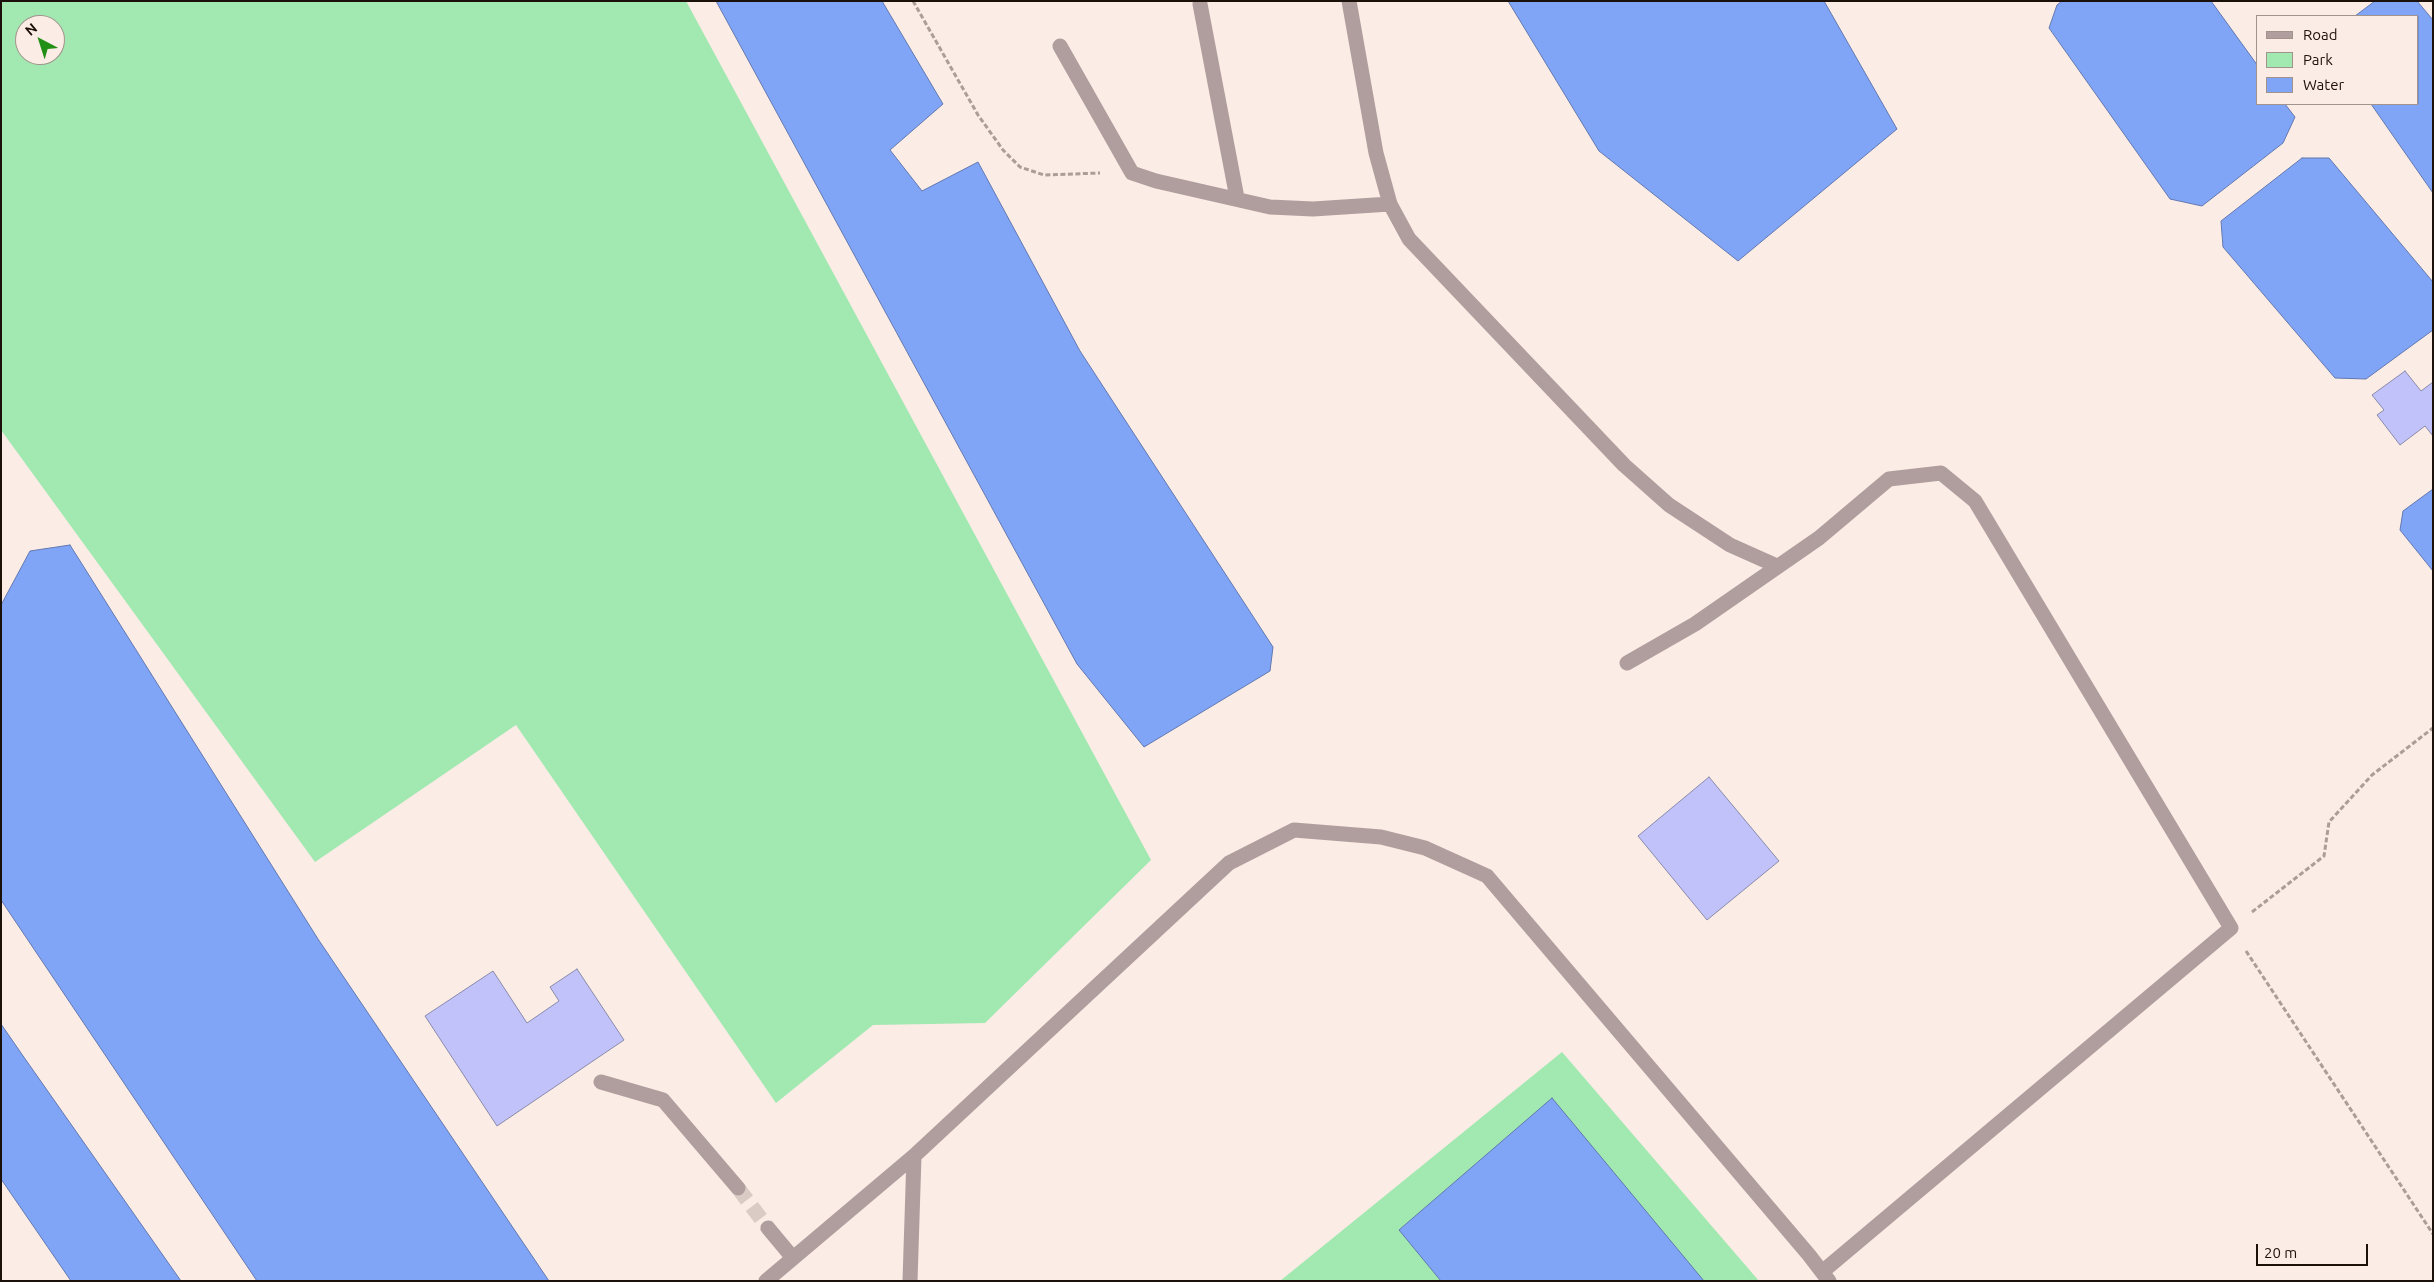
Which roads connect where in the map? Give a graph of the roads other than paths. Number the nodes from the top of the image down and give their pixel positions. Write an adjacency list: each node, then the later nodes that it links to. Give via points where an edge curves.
1 (1349, 1): 5 (street, via 1376,153)
2 (1200, 4): 4 (street)
3 (1060, 46): 4 (street, via 1132,173)
4 (1237, 198): 5 (street, via 1270,207 1313,209)
5 (1390, 204): 6 (street, via 1410,239 1624,464 1669,505 1730,545)
6 (1777, 566): 7 (street, via 1696,624); 13 (street, via 1819,538 1889,479 1941,473 1975,501 2231,928)
7 (1627, 663)
8 (601, 1082): 10 (street, via 663,1100)
9 (914, 1156): 12 (street); 13 (street, via 1229,863 1294,830 1381,837 1425,848 1487,876); 15 (street)
10 (738, 1188)
11 (768, 1228): 12 (street)
12 (793, 1258): 14 (street)
13 (1825, 1276)
14 (766, 1281)
15 (910, 1281)

